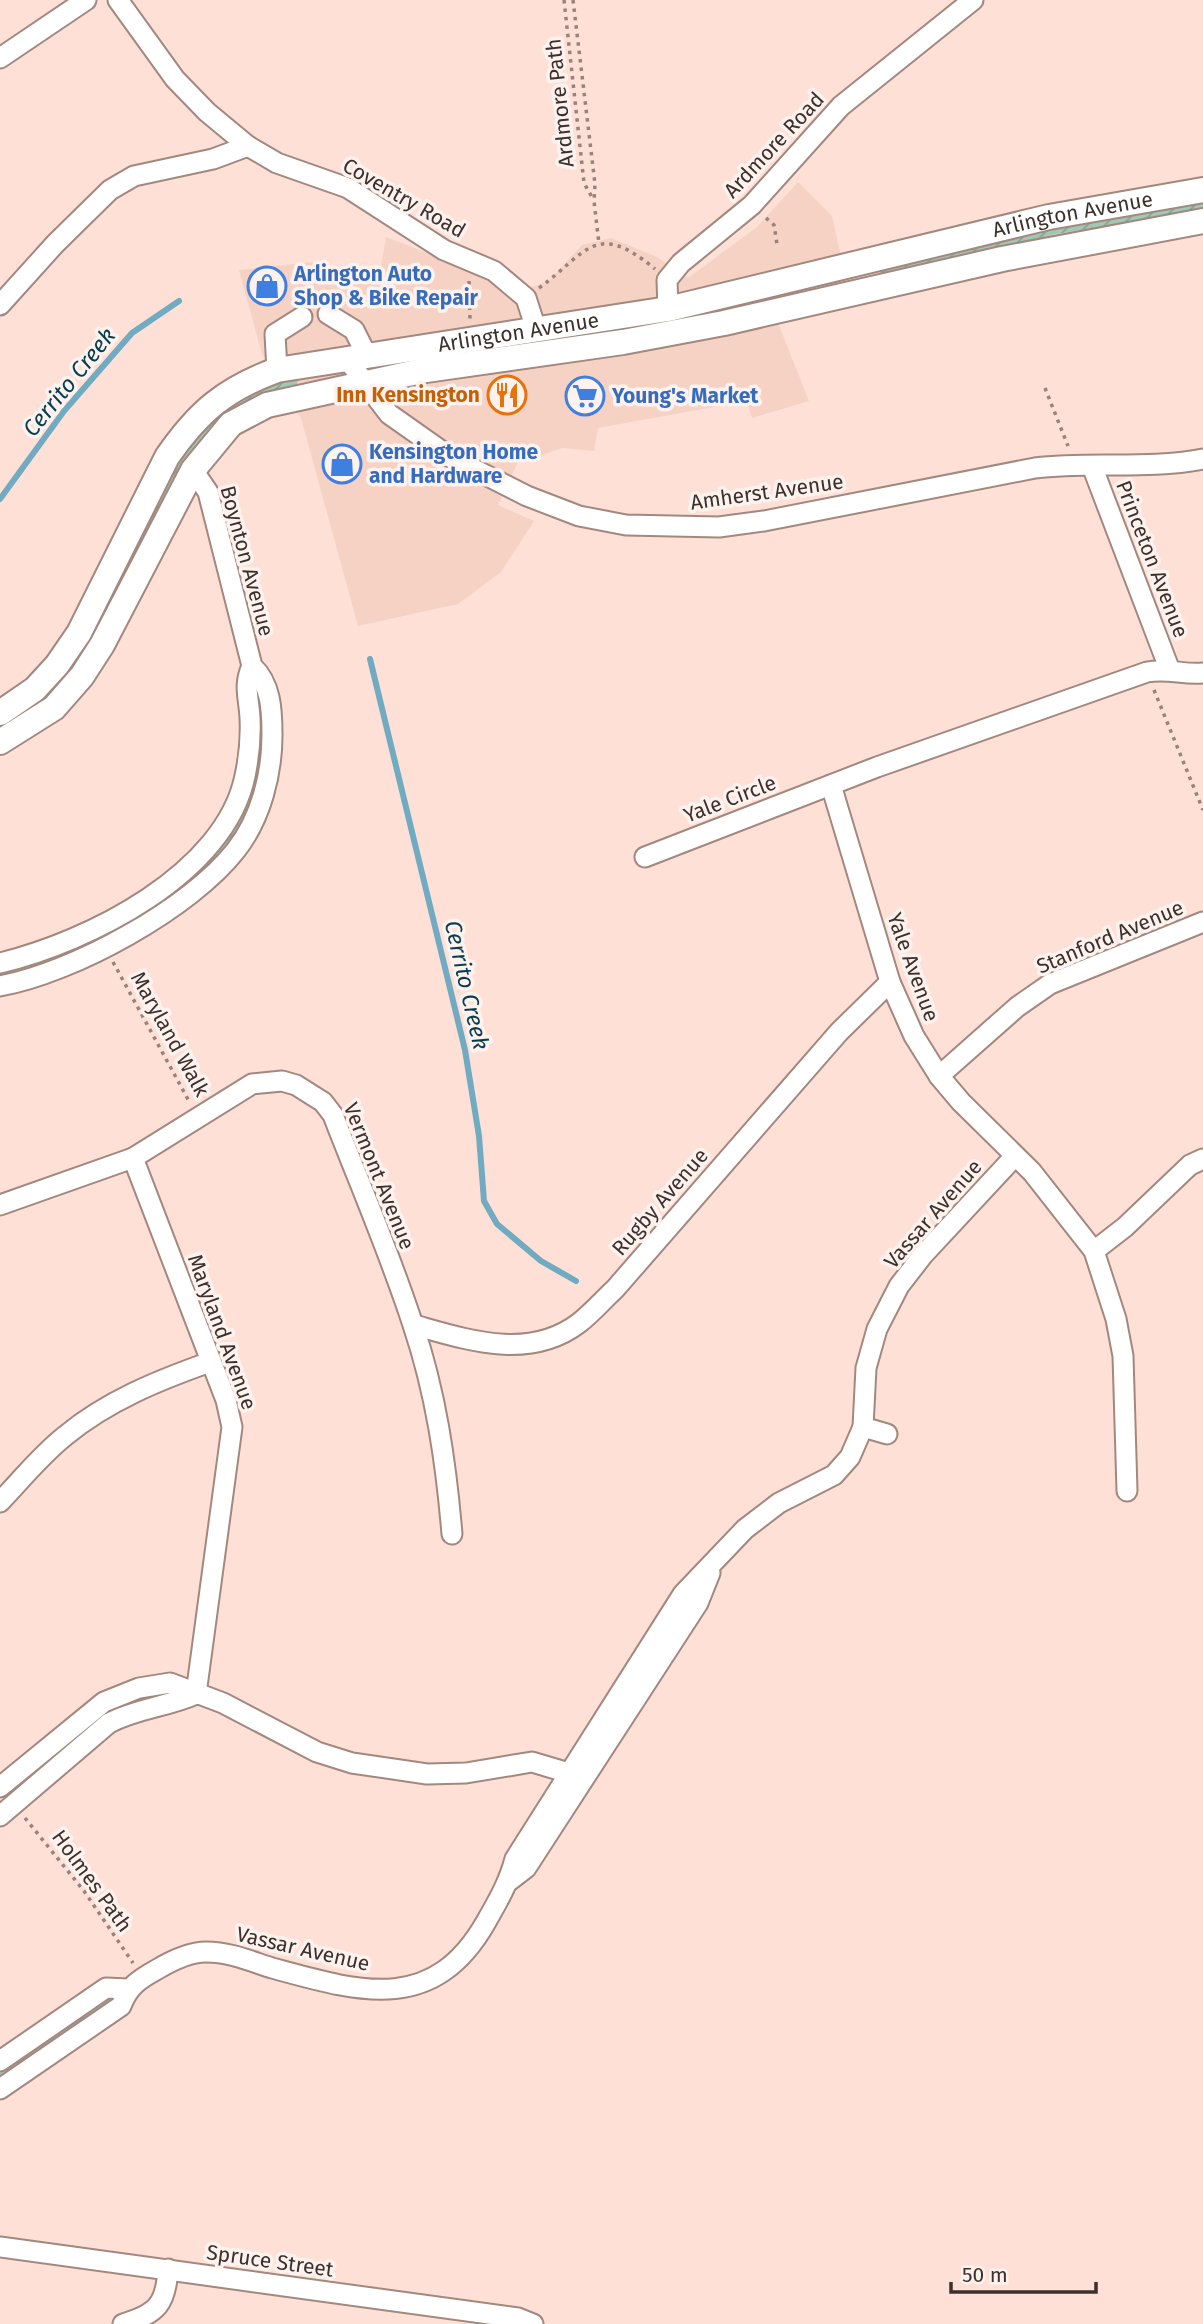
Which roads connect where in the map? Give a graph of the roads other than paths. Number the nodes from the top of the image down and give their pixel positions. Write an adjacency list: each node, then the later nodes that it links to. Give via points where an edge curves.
1 (86, 0): 4 (street)
2 (118, 0): 5 (street, Coventry Road, via 176,79)
3 (973, 0): 11 (street, Ardmore Road, via 841,106 752,205 681,262 667,280)
4 (0, 58)
5 (248, 146): 10 (street, via 213,159 134,176 110,190); 14 (street, Coventry Road, via 276,163 348,188 421,236 494,271 526,298)
6 (1203, 190): 8 (main road, Arlington Avenue, via 1049,217)
7 (1203, 221): 9 (main road, Arlington Avenue)
8 (845, 266): 9 (main road); 11 (main road, Arlington Avenue)
9 (852, 293): 17 (main road, Arlington Avenue, via 623,342)
10 (0, 305)
11 (668, 309): 14 (main road, Arlington Avenue)
12 (328, 314): 15 (street, Amherst Avenue, via 354,330)
13 (302, 317): 16 (street, via 275,334)
14 (537, 329): 15 (main road, Arlington Avenue)
15 (357, 357): 16 (main road, Arlington Avenue); 17 (street, Amherst Avenue)
16 (277, 370): 24 (main road, Arlington Avenue, via 223,396 185,431 167,457 79,633 35,688)
17 (364, 383): 19 (street, Amherst Avenue, via 389,414 450,457 579,516 626,524 681,528 741,524 1035,468); 20 (main road, Arlington Avenue, via 267,405 243,416 222,433)
18 (1203, 459): 19 (street, Amherst Avenue, via 1164,465)
19 (1084, 465): 22 (street, Princeton Avenue)
20 (193, 470): 21 (street, Boynton Avenue, via 208,492); 25 (main road, Arlington Avenue, via 82,677 54,708)
21 (252, 666): 29 (street, Boynton Avenue, via 244,683 251,746 245,780 232,811 209,845 179,875 94,930 52,949); 31 (street, Boynton Avenue, via 265,678 272,745 257,815 237,849 171,907 105,948)
22 (1168, 668): 23 (street); 26 (street)
23 (1203, 673)
24 (0, 713)
25 (0, 743)
26 (831, 785): 27 (street, Yale Circle); 30 (street, Yale Avenue)
27 (645, 857)
28 (1203, 922): 32 (street, Stanford Avenue, via 1050,984)
29 (0, 963)
30 (890, 982): 32 (street, Yale Avenue, via 914,1036); 38 (street, Rugby Avenue, via 839,1032 615,1289 578,1323 548,1340 523,1345 476,1341)
31 (0, 986)
32 (939, 1076): 33 (street, Yale Avenue)
33 (1015, 1156): 37 (street, Yale Avenue, via 1047,1189); 40 (street, Vassar Avenue, via 900,1286 877,1329 866,1368)
34 (133, 1158): 36 (street, Vermont Avenue); 38 (street, Vermont Avenue, via 253,1084 296,1085 323,1102 333,1115); 39 (street, Maryland Avenue)
35 (1203, 1159): 37 (street)
36 (0, 1205)
37 (1094, 1251): 42 (street, Yale Avenue, via 1123,1356)
38 (414, 1325): 44 (street, Vermont Avenue, via 442,1440)
39 (210, 1362): 43 (street, via 161,1380 92,1416 65,1436); 46 (street, Maryland Avenue, via 232,1427)
40 (863, 1427): 41 (street); 45 (street, Vassar Avenue, via 850,1457 834,1475 779,1503 745,1530)
41 (887, 1434)
42 (1127, 1491)
43 (0, 1502)
44 (452, 1534)
45 (713, 1565): 47 (street, Vassar Avenue, via 683,1594); 50 (street, Vassar Avenue, via 698,1603 526,1868)
46 (196, 1694): 47 (street, via 223,1703 317,1752 352,1763 466,1773 533,1762); 48 (street, via 170,1683 119,1693 74,1724); 49 (street, via 109,1723)
47 (569, 1773): 50 (street, Vassar Avenue, via 516,1860)
48 (0, 1787)
49 (7, 1811)
50 (509, 1881): 51 (street, Vassar Avenue, via 460,1959 436,1978 411,1987 376,1989 333,1983 233,1954 203,1952 173,1960)
51 (135, 1983): 52 (street, Vassar Avenue, via 106,1988); 53 (street, Vassar Avenue, via 121,2006)
52 (0, 2061)
53 (0, 2089)
54 (0, 2247): 55 (street, Spruce Street)
55 (168, 2269): 56 (street, via 164,2299 154,2310); 57 (street, Spruce Street, via 519,2318)
56 (124, 2324)
57 (533, 2324)

